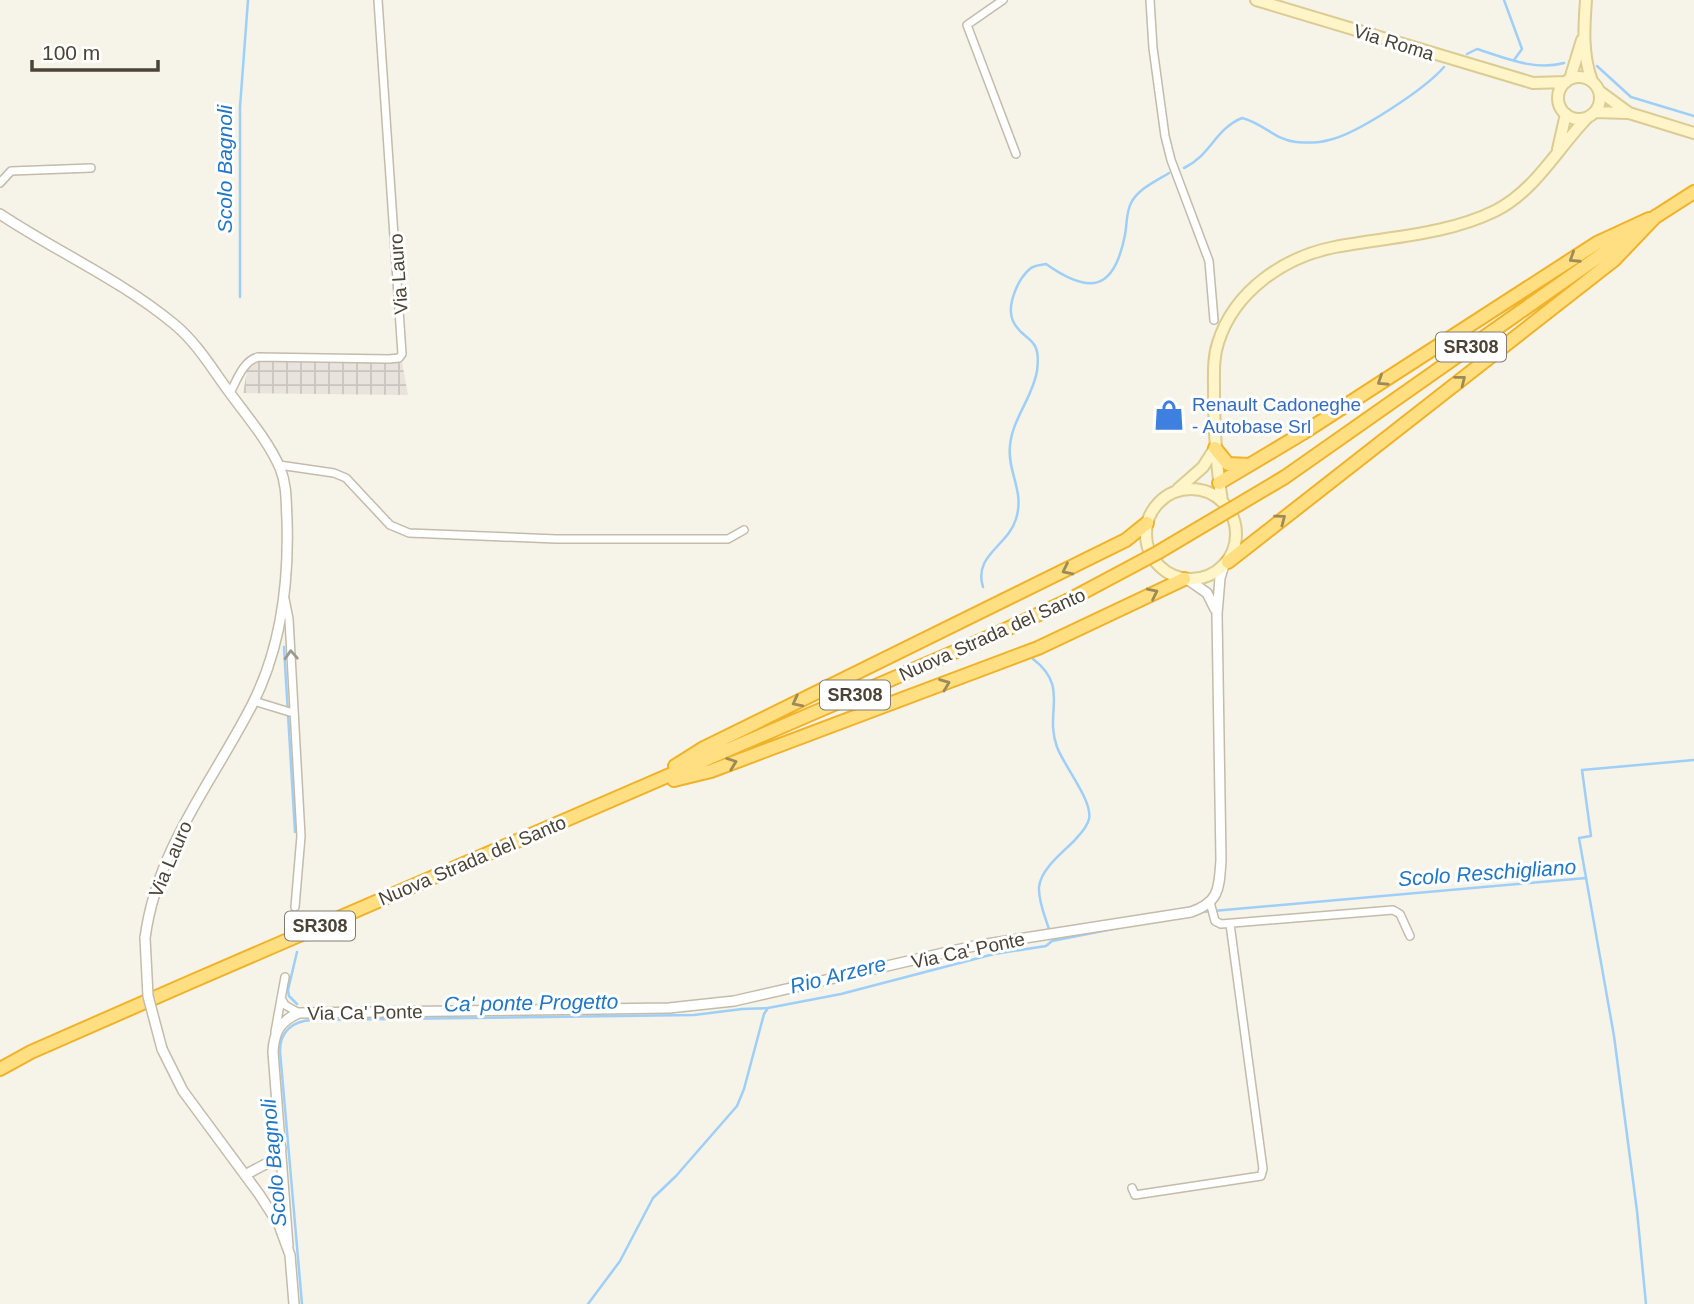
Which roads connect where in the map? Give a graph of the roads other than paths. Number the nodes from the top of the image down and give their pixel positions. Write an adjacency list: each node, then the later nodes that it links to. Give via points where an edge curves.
1 (378, 0): 24 (street, Via Lauro, via 402,354 389,359 258,357 245,366)
2 (1003, 0): 17 (street, via 967,25)
3 (1150, 0): 23 (street, via 1165,136 1209,261)
4 (1256, 0): 9 (main road, Via Roma)
5 (1586, 0): 6 (main road)
6 (1584, 30): 7 (main road); 8 (main road)
7 (1568, 81): 8 (main road); 9 (main road, Via Roma); 11 (main road, via 1561,88)
8 (1592, 81): 10 (main road)
9 (1532, 83): 11 (main road, Via Roma)
10 (1599, 91): 12 (main road); 14 (main road, via 1600,102)
11 (1559, 102): 13 (main road)
12 (1629, 113): 14 (main road); 15 (main road)
13 (1566, 114): 14 (main road, via 1579,119); 16 (main road)
14 (1591, 114): 16 (main road)
15 (1694, 133)
16 (1557, 151): 25 (main road, via 1528,188 1481,218 1318,251 1265,277 1234,310 1217,344)
17 (1016, 153)
18 (90, 168): 19 (street, via 11,171)
19 (0, 183)
20 (1689, 195): 22 (highway, Nuova Strada del Santo / SR308)
21 (0, 214): 24 (street, Via Lauro, via 108,278 177,326)
22 (1656, 216): 27 (highway, one-way to 27, via 1597,243); 34 (highway, one-way to 22, via 1614,260); 40 (highway, Nuova Strada del Santo / SR308, bridge, via 1285,477 1178,541 1067,601)
23 (1214, 320)
24 (230, 393): 26 (street, Via Lauro)
25 (1216, 447): 27 (highway, via 1228,464); 28 (main road); 30 (main road, via 1203,467)
26 (279, 465): 33 (street, via 345,478 390,525 409,533 689,540 728,539); 36 (street, Via Lauro, via 288,545)
27 (1250, 465): 28 (highway)
28 (1219, 483): 29 (main road); 31 (main road)
29 (1202, 490): 30 (main road); 31 (main road)
30 (1173, 492): 32 (main road, via 1154,508)
31 (1222, 501): 34 (main road, via 1236,530)
32 (1147, 523): 35 (main road, via 1151,555 1164,571); 40 (highway, one-way to 40, via 1126,540 1069,569 702,749)
33 (744, 530)
34 (1226, 563): 35 (main road, via 1208,576); 37 (street)
35 (1186, 579): 37 (street, via 1207,593); 40 (highway, one-way to 35, via 711,771 889,706 1038,648)
36 (285, 599): 38 (street, Via Lauro); 39 (street, Via Lauro, one-way to 36)
37 (1217, 614): 41 (street, via 1221,860 1219,885)
38 (254, 701): 39 (street); 51 (street, Via Lauro, bridge, via 173,844 156,886 145,938 148,996 172,1073)
39 (293, 713): 42 (street, Via Lauro, via 302,836)
40 (643, 787): 49 (highway, Nuova Strada del Santo / SR308)
41 (1210, 902): 43 (street, via 1215,920); 47 (street, Via Ca' Ponte, via 1191,912 974,946 720,1004)
42 (295, 907)
43 (1230, 924): 44 (street, via 1393,909); 52 (street, via 1261,1176 1155,1194 1135,1195)
44 (1410, 936)
45 (285, 977): 46 (street)
46 (281, 998): 47 (street); 48 (street)
47 (299, 1013): 48 (street, Via Ca' Ponte, via 285,1020)
48 (275, 1033): 50 (street)
49 (0, 1069)
50 (281, 1147): 51 (street, via 275,1159); 53 (street)
51 (245, 1175): 53 (street, Via Lauro, via 274,1216)
52 (1132, 1188)
53 (288, 1246): 54 (street)
54 (294, 1304)

